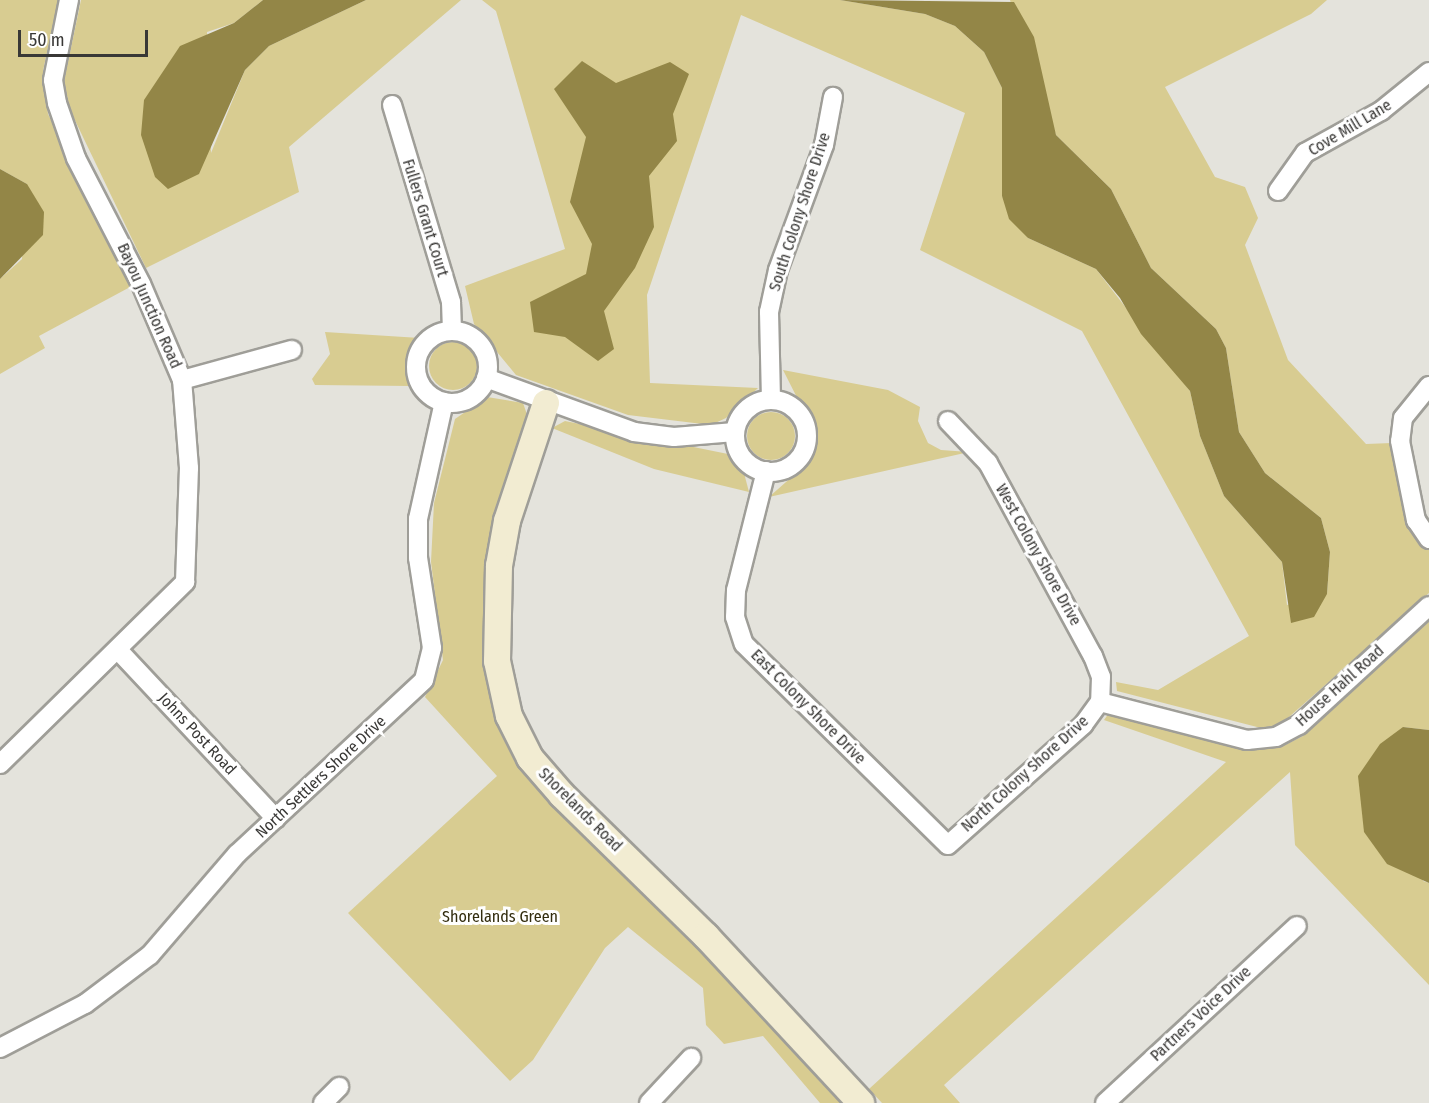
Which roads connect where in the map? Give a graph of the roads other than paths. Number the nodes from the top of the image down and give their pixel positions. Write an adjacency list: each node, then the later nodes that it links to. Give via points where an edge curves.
1 (69, 0): 9 (street, Bayou Junction Road, via 53,80 57,103 76,158 141,284)
2 (1429, 72): 5 (street, Cove Mill Lane, via 1381,111 1305,153)
3 (832, 97): 11 (street, South Colony Shore Drive, via 824,145 778,270 769,312)
4 (392, 105): 6 (street, Fullers Grant Court, via 451,302)
5 (1278, 191)
6 (452, 331): 8 (street, via 465,333 484,350); 12 (street, via 429,340 416,363 425,391)
7 (292, 350): 9 (street)
8 (486, 378): 12 (street, via 469,399); 13 (street)
9 (182, 380): 19 (street, Bayou Junction Road, via 189,468 185,582)
10 (1429, 386): 17 (street, via 1403,418 1400,441 1416,520)
11 (771, 400): 15 (street, via 747,409); 16 (street, via 794,408 807,431 799,458 787,468)
12 (444, 402): 22 (street, North Settlers Shore Drive, via 418,519 418,558 432,648 424,680)
13 (546, 403): 15 (street, via 634,432 674,437); 30 (street, Shorelands Road, via 507,521 499,566 496,661 509,716 530,758 562,795 706,936)
14 (948, 421): 20 (street, West Colony Shore Drive, via 988,463 1093,656 1101,677)
15 (735, 432): 16 (street, via 743,459)
16 (766, 471): 23 (street, East Colony Shore Drive, via 736,590 735,617 744,644)
17 (1429, 539)
18 (1429, 606): 20 (street, House Hahl Road, via 1299,725 1276,737 1247,740)
19 (118, 650): 21 (street, Bayou Junction Road); 22 (street, Johns Post Road)
20 (1100, 702): 23 (street, North Colony Shore Drive, via 1083,725)
21 (0, 764)
22 (276, 819): 25 (street, North Settlers Shore Drive, via 207,886 150,955 85,1004)
23 (948, 845)
24 (1297, 926): 31 (street, Partners Voice Drive)
25 (0, 1048)
26 (691, 1058): 29 (street)
27 (339, 1087): 28 (street)
28 (322, 1103)
29 (649, 1103)
30 (861, 1103)
31 (1105, 1103)

